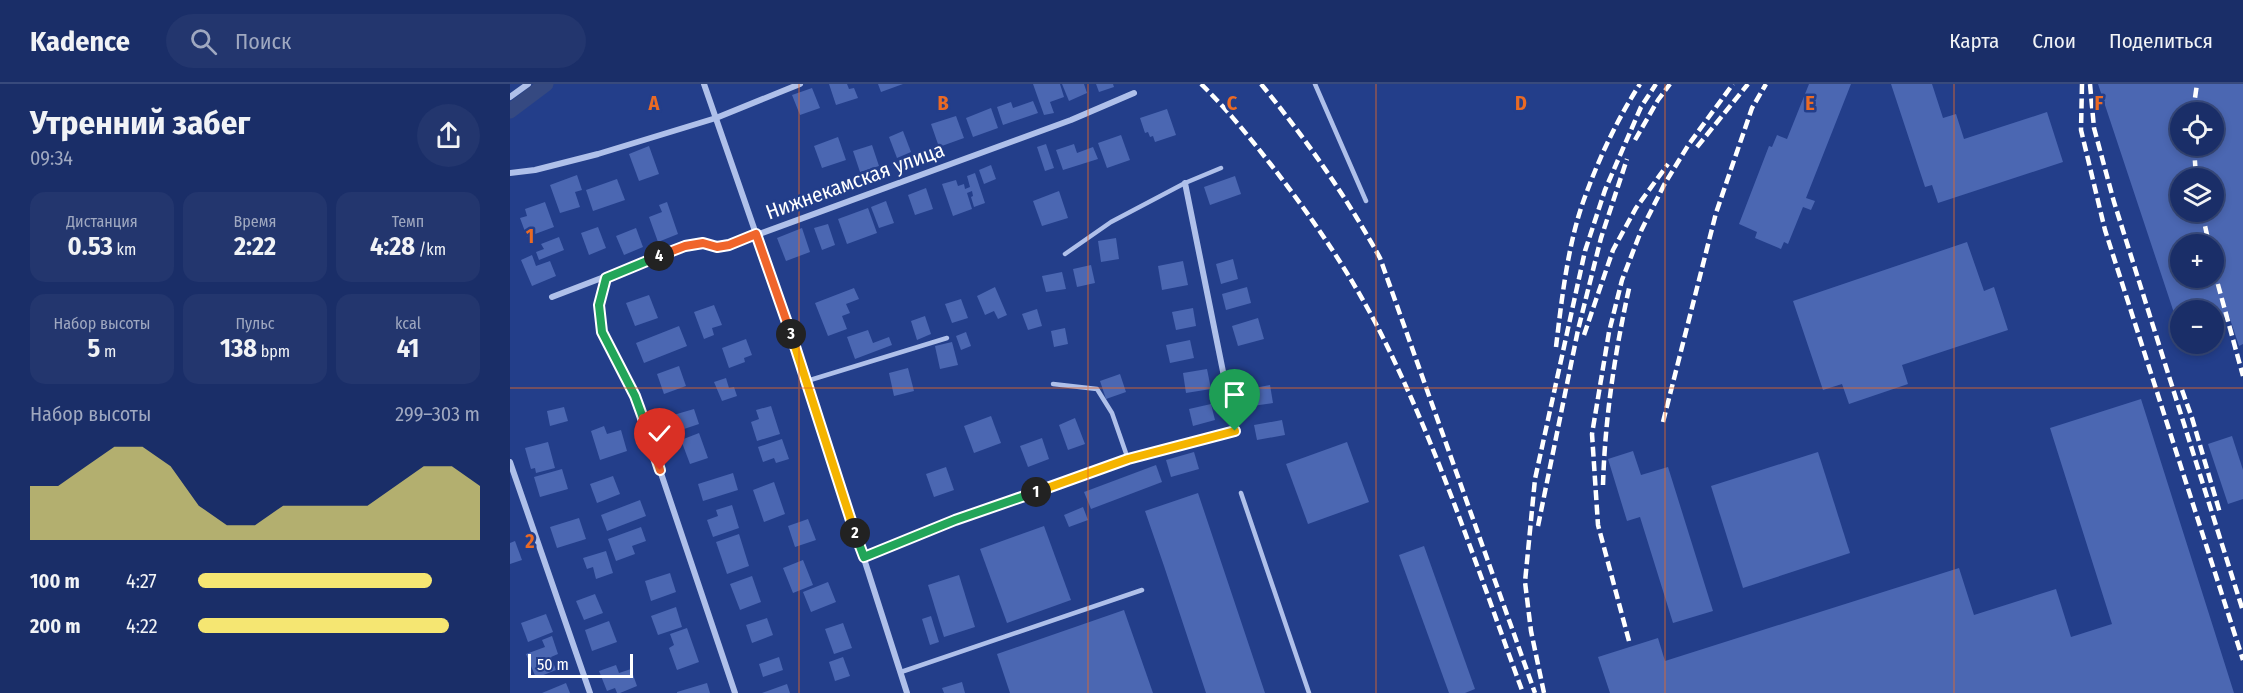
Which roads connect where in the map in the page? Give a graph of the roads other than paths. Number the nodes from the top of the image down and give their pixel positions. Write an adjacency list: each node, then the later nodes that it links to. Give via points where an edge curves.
1 (528, 84): 6 (street)
2 (704, 84): 7 (street)
3 (800, 84): 7 (street)
4 (1315, 84): 11 (lane)
5 (1134, 93): 12 (street, Нижнекамская улица, via 1071,120)
6 (510, 97)
7 (716, 118): 9 (street, via 598,154); 12 (street)
8 (1221, 168): 10 (lane)
9 (510, 173)
10 (1185, 183): 13 (lane, via 1112,222); 20 (street, via 1235,431)
11 (1366, 201)
12 (756, 234): 14 (street, Нижнекамская улица, via 729,245 685,246); 17 (street)
13 (1065, 254)
14 (606, 278): 15 (street, Нижнекамская улица); 19 (lane, via 599,305 602,332)
15 (552, 297)
16 (947, 338): 17 (lane)
17 (807, 381): 23 (street)
18 (1053, 384): 20 (lane, via 1097,389 1112,412)
19 (635, 396): 27 (street)
20 (1128, 459): 23 (street, via 955,520)
21 (510, 462): 26 (street)
22 (1241, 493): 29 (lane)
23 (864, 557): 25 (street)
24 (1142, 590): 25 (lane)
25 (901, 672): 28 (street)
26 (590, 693)
27 (735, 693)
28 (907, 693)
29 (1309, 693)

